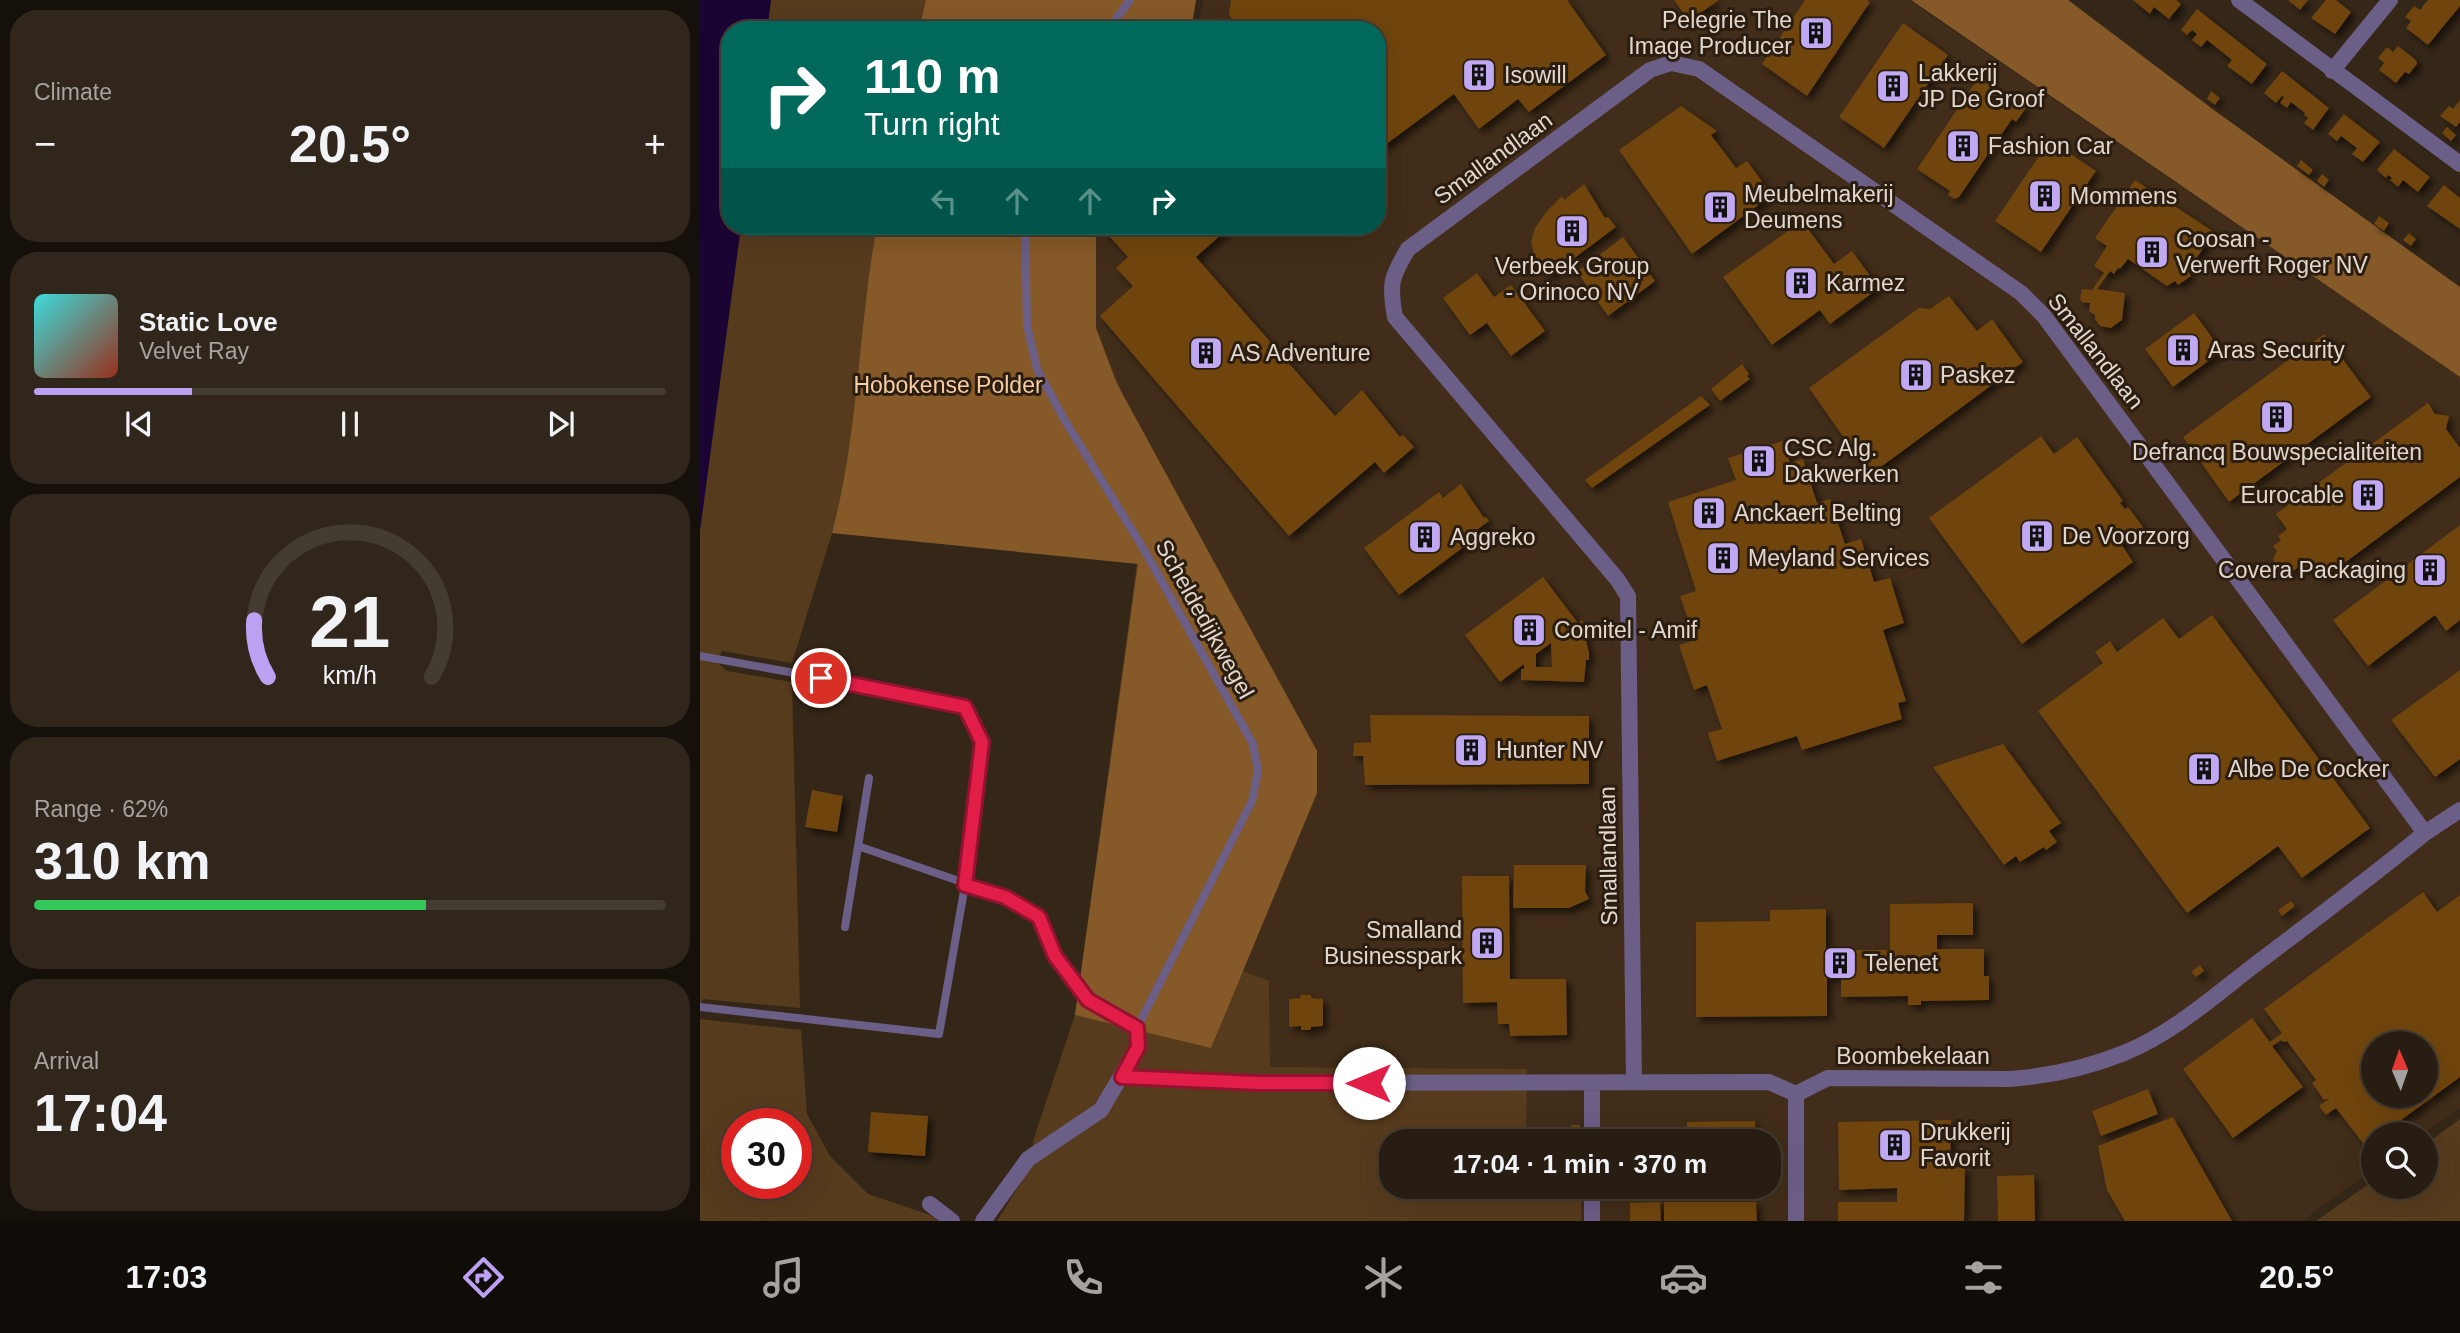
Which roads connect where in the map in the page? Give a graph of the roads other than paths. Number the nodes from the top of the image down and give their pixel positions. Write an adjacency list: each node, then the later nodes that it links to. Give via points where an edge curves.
1 (1130, 0): 4 (lane)
2 (2239, 0): 5 (street)
3 (2390, 0): 5 (street)
4 (1115, 21)
5 (2332, 71): 6 (street)
6 (2460, 164)
7 (1025, 235): 17 (lane, Scheldedijkwegel, via 1027,325 1037,369 1246,733 1258,771 1252,801)
8 (700, 656): 13 (lane, via 965,707 982,742)
9 (869, 778): 12 (lane)
10 (2460, 810): 11 (street, Boombekelaan)
11 (2425, 833): 19 (street, Smallandlaan, via 2044,316 2021,293 1699,69 1671,63 1650,70 1408,249 1393,274 1391,296 1395,317 1628,596); 21 (street, Boombekelaan, via 2199,1008 2125,1053 2039,1076 1828,1078)
12 (858, 846): 13 (lane); 14 (lane)
13 (965, 885): 15 (lane, via 1005,897 1039,917); 16 (lane, via 939,1034)
14 (845, 927)
15 (1055, 956): 17 (street, via 1088,1000)
16 (700, 1007)
17 (1137, 1028): 18 (street, via 1138,1047)
18 (1122, 1077): 20 (street, via 1257,1083); 26 (street, via 1101,1110 1028,1159)
19 (1634, 1082): 20 (street); 21 (street, via 1769,1082)
20 (1592, 1084): 22 (street)
21 (1796, 1094): 28 (street)
22 (1592, 1129)
23 (1592, 1199): 27 (street)
24 (930, 1204): 25 (street)
25 (952, 1221)
26 (983, 1221)
27 (1592, 1221)
28 (1796, 1221)

